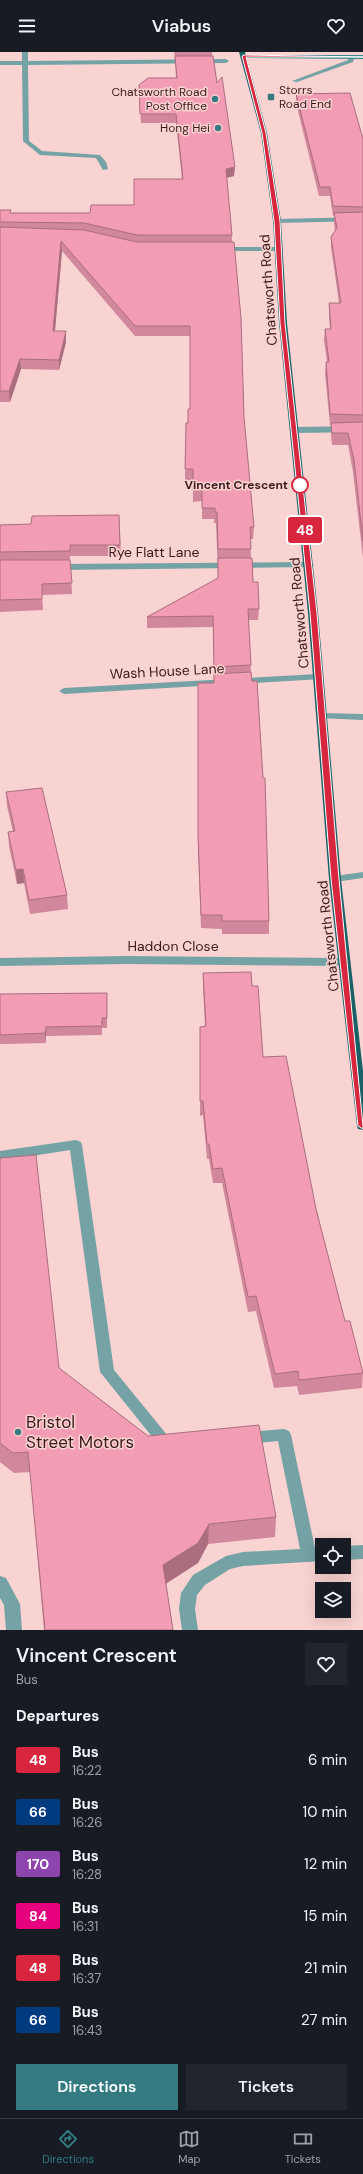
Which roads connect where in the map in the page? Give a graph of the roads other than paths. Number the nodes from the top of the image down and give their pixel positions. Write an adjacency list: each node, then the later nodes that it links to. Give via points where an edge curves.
1 (26, 52): 6 (street)
2 (243, 54): 3 (main road); 11 (highway, Chatsworth Road, via 264,133)
3 (352, 56): 4 (main road); 8 (street, via 351,61)
4 (363, 56)
5 (226, 61): 6 (street)
6 (26, 62): 7 (street); 9 (street, via 26,141 40,153 98,156)
7 (0, 63)
8 (294, 81)
9 (105, 169)
10 (363, 219): 11 (street)
11 (277, 221): 13 (highway, Chatsworth Road)
12 (208, 249): 13 (street)
13 (279, 249): 15 (highway, Chatsworth Road, via 283,323)
14 (363, 429): 15 (street)
15 (295, 430): 16 (highway, Chatsworth Road)
16 (309, 565): 17 (street, Rye Flatt Lane); 18 (highway, Chatsworth Road)
17 (48, 567)
18 (318, 677): 19 (street, Wash House Lane); 20 (highway, Chatsworth Road)
19 (64, 691)
20 (322, 716): 21 (street); 23 (highway, Chatsworth Road)
21 (363, 717)
22 (363, 875): 23 (street)
23 (335, 879): 25 (highway, Chatsworth Road)
24 (0, 962): 25 (street, Haddon Close)
25 (345, 962): 26 (highway, Chatsworth Road)
26 (363, 1126)
27 (0, 1156): 29 (street, via 76,1146 107,1372 165,1445)
28 (237, 1439): 32 (street, via 284,1435)
29 (181, 1444)
30 (363, 1552): 31 (street)
31 (351, 1553)
32 (315, 1554): 35 (street, via 243,1559 226,1563 216,1569 200,1580 189,1593 187,1609)
33 (0, 1583): 34 (street, via 12,1604)
34 (14, 1630)
35 (190, 1630)

